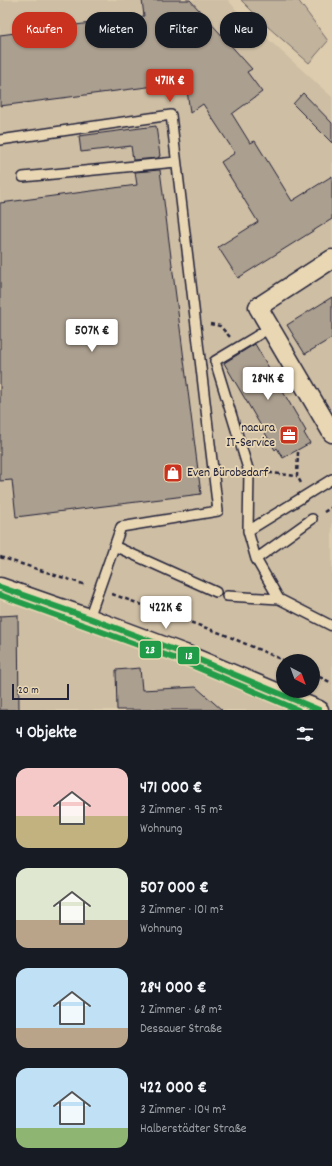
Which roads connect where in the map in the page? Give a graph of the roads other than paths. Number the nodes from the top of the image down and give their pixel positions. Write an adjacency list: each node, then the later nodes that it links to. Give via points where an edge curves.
1 (0, 140): 2 (lane, via 171,115)
2 (176, 162): 3 (lane); 10 (lane, via 218,511 121,527)
3 (23, 177)
4 (332, 259): 5 (street, via 258,307)
5 (270, 328): 6 (street); 9 (lane, via 215,361 249,472)
6 (332, 433)
7 (332, 478): 9 (lane)
8 (312, 519): 11 (lane)
9 (248, 531): 11 (lane)
10 (114, 546): 13 (lane); 16 (lane)
11 (256, 559): 15 (lane)
12 (0, 587): 16 (street)
13 (216, 592)
14 (227, 596): 15 (lane)
15 (279, 599): 17 (lane)
16 (89, 618): 18 (street, via 205,661)
17 (332, 626)
18 (319, 710)

